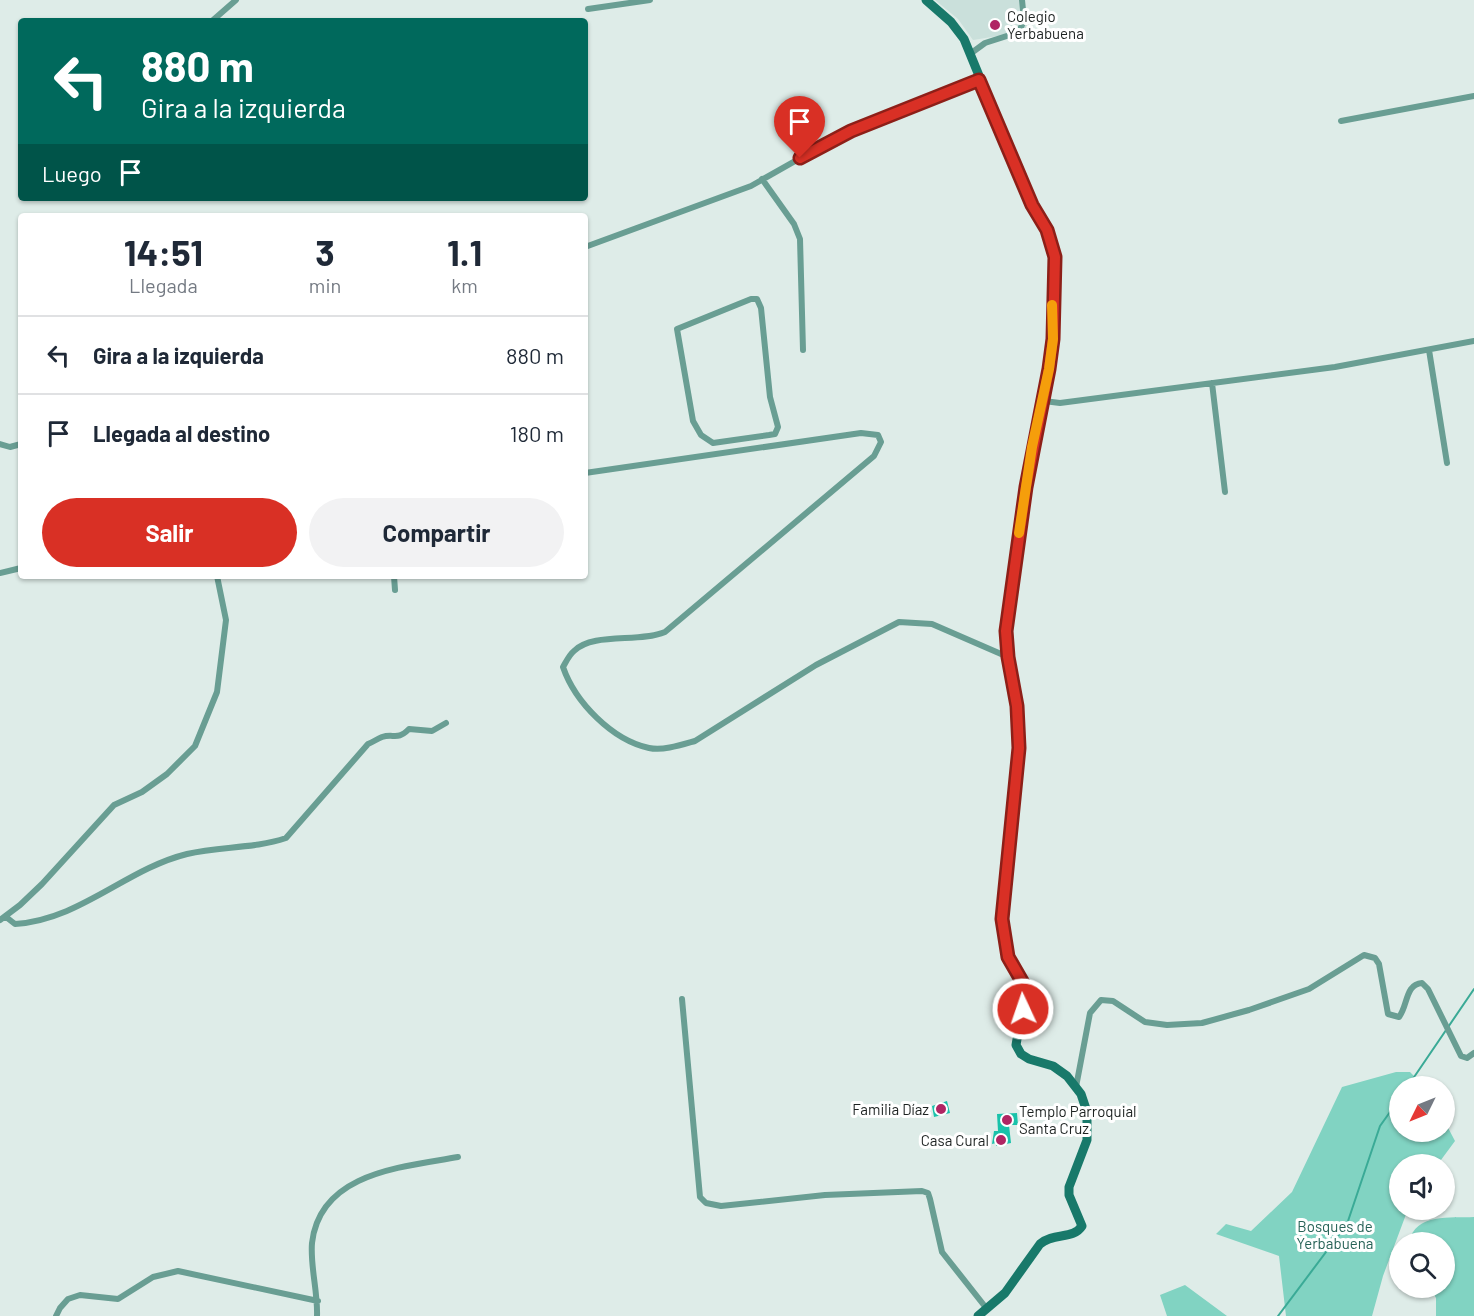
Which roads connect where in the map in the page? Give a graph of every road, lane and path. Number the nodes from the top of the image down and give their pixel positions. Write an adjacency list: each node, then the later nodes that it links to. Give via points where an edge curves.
1 (236, 0): 6 (street)
2 (650, 0): 5 (street)
3 (926, 0): 7 (street, via 958,30)
4 (1022, 0): 7 (street, via 1024,20 1019,32 985,43)
5 (588, 9)
6 (215, 18)
7 (970, 54): 8 (street)
8 (979, 80): 11 (street, via 834,139); 17 (street, via 1055,257 1053,339)
9 (1474, 96): 10 (street)
10 (1341, 121)
11 (762, 179): 12 (street); 14 (street, via 800,239)
12 (588, 246)
13 (1474, 341): 15 (street)
14 (803, 350)
15 (1429, 350): 16 (street); 22 (street)
16 (1212, 383): 17 (street, via 1060,403); 24 (street)
17 (1044, 401): 30 (street, via 1032,447 1011,582 1006,631)
18 (732, 440): 18 (street, via 775,434 778,427 770,397 757,299 678,329 696,428 713,443); 21 (street)
19 (0, 444): 20 (street)
20 (18, 445)
21 (733, 450): 23 (street); 30 (street, via 872,433 878,435 880,442 874,456 665,632 651,638 597,640 573,651 563,667 569,683 591,710 625,740 651,748 695,741 816,665 899,622 932,624)
22 (1447, 463)
23 (588, 473)
24 (1226, 492)
25 (18, 569): 26 (street)
26 (0, 573)
27 (218, 579): 32 (street, via 226,620 217,692 195,746 167,774 114,805 42,884)
28 (394, 579): 29 (street)
29 (395, 590)
30 (1008, 657): 37 (street, via 1017,706 1019,757 1002,919 1008,957 1025,994 1016,1045 1021,1054 1053,1066)
31 (446, 723): 32 (street, via 432,732 410,729 395,738 384,736 368,744 286,838 162,862 85,904 36,923 15,924)
32 (3, 919)
33 (682, 999): 40 (street, via 700,1197 706,1203 721,1206 825,1195 922,1191 930,1199 942,1252)
34 (1474, 1053): 35 (street)
35 (1467, 1058): 36 (street); 37 (street, via 1461,1056 1422,983 1411,987 1402,1015 1397,1018 1388,1014 1379,964 1375,958 1364,955 1309,989 1202,1023 1145,1022 1113,1002 1101,1000 1090,1012)
36 (1474, 1064)
37 (1076, 1087): 40 (street, via 1087,1112 1087,1140 1069,1195 1082,1226 1072,1234 1048,1237)
38 (458, 1157): 39 (street, via 389,1169 343,1189 329,1201 320,1214 312,1244)
39 (318, 1301): 41 (street, via 178,1271 153,1277 118,1299 80,1295 68,1299); 42 (street)
40 (987, 1309): 43 (street)
41 (57, 1316)
42 (317, 1316)
43 (978, 1316)

